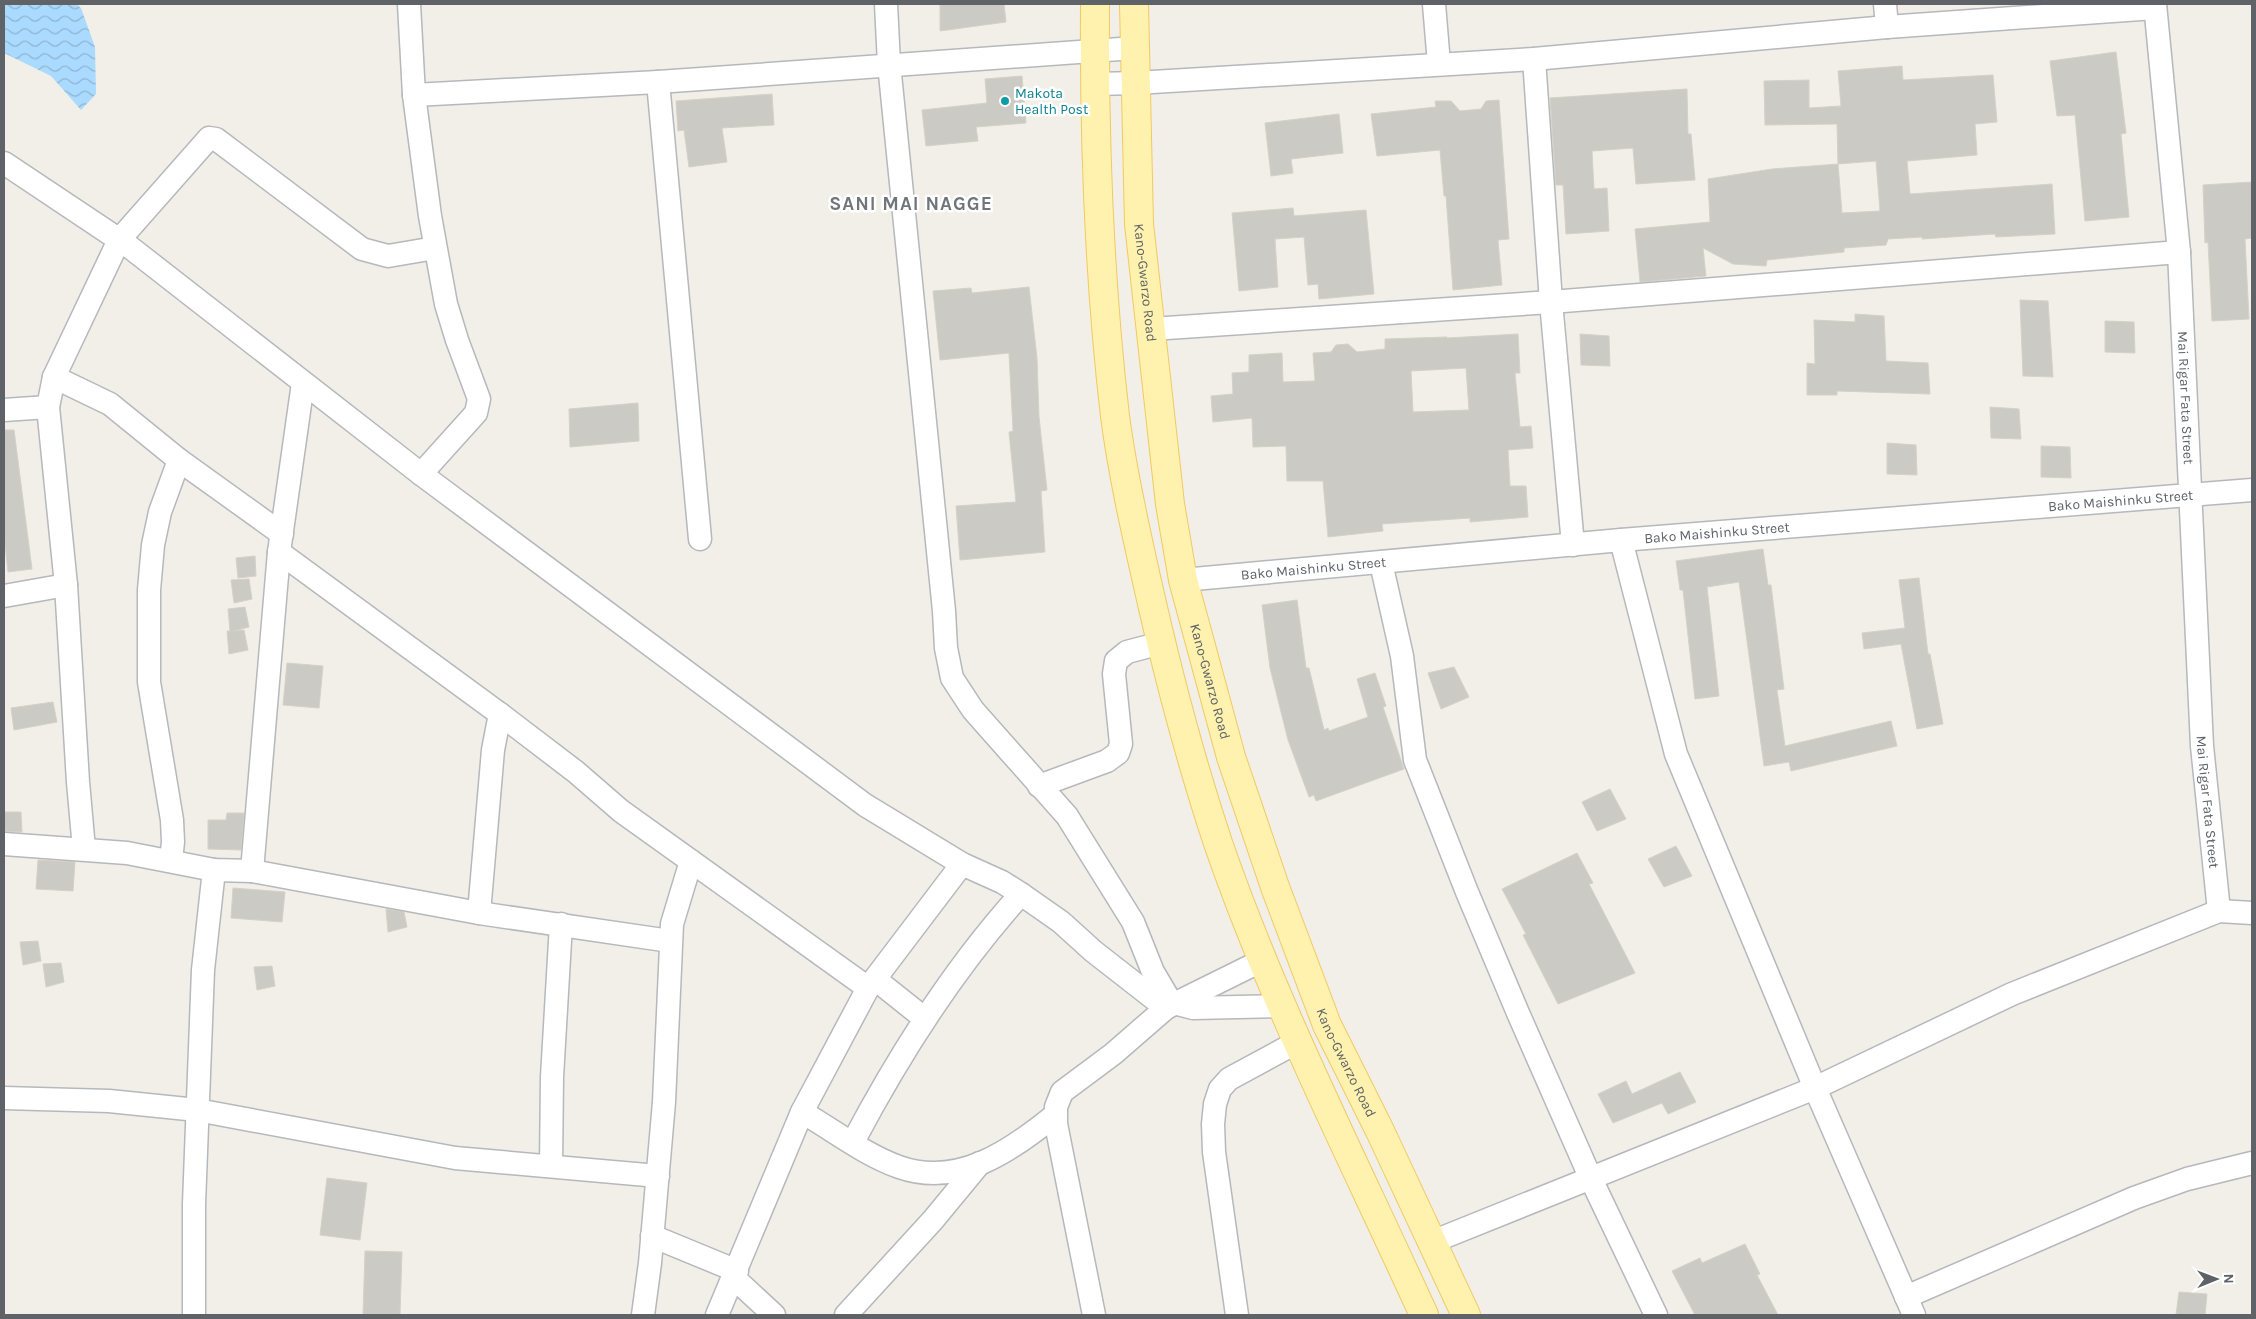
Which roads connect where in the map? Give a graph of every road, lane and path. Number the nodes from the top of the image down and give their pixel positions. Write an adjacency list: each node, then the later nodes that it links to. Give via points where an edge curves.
1 (409, 4): 17 (street)
2 (886, 4): 12 (street)
3 (1095, 4): 10 (main road)
4 (1134, 4): 9 (main road, Kano-Gwarzo Road)
5 (1434, 4): 13 (street)
6 (1885, 4): 8 (street)
7 (2155, 6): 8 (street); 21 (street, Mai Rigar Fata Street)
8 (1887, 27): 11 (street)
9 (1134, 48): 10 (street); 15 (main road, Kano-Gwarzo Road)
10 (1095, 50): 12 (street); 16 (main road)
11 (1534, 59): 13 (street); 22 (street)
12 (889, 64): 14 (street); 42 (street, via 946,648 952,678 973,710)
13 (1439, 64): 15 (street)
14 (658, 82): 17 (street); 32 (street)
15 (1136, 83): 16 (street); 23 (main road, Kano-Gwarzo Road, via 1139,224)
16 (1095, 84): 40 (main road, via 1106,320 1115,416 1126,488)
17 (414, 95): 20 (street)
18 (4, 163): 19 (street)
19 (118, 240): 20 (street, via 209,138 216,139 362,250 388,256); 24 (street); 25 (street)
20 (435, 248): 29 (street, via 449,313 479,399 476,412)
21 (2179, 252): 22 (street); 31 (street, Mai Rigar Fata Street)
22 (1551, 302): 23 (street); 35 (street)
23 (1152, 329): 37 (main road, Kano-Gwarzo Road, via 1170,504)
24 (54, 377): 26 (street); 28 (street, via 110,404)
25 (304, 383): 29 (street); 34 (street)
26 (48, 407): 27 (street); 38 (street)
27 (4, 410)
28 (179, 460): 34 (street); 45 (street, via 160,512 149,590 149,682 172,820)
29 (421, 474): 47 (street, via 865,805)
30 (2252, 490): 31 (street, Bako Maishinku Street)
31 (2192, 494): 33 (street, Bako Maishinku Street); 51 (street, Mai Rigar Fata Street, via 2202,746)
32 (700, 539)
33 (1621, 540): 35 (street, Bako Maishinku Street); 62 (street, via 1676,754)
34 (281, 543): 41 (street); 49 (street)
35 (1573, 545): 36 (street, Bako Maishinku Street)
36 (1381, 564): 37 (street, Bako Maishinku Street); 72 (street, via 1402,656 1415,760 1467,892)
37 (1183, 580): 74 (main road, Kano-Gwarzo Road, via 1231,757 1275,887 1327,1025)
38 (66, 585): 39 (street); 44 (street)
39 (4, 596)
40 (1161, 643): 42 (street, via 1127,652 1116,661 1114,674 1121,744 1118,753 1108,761); 56 (main road, via 1215,833)
41 (500, 714): 46 (street, via 621,811); 52 (street, via 493,750)
42 (1039, 786): 58 (street, via 1067,816 1133,922 1153,972)
43 (4, 844): 44 (street)
44 (84, 849): 45 (street)
45 (171, 860): 48 (street)
46 (691, 861): 55 (street); 57 (street)
47 (962, 864): 50 (street); 57 (street)
48 (214, 870): 49 (street); 64 (street, via 203,970)
49 (252, 871): 52 (street)
50 (1021, 894): 58 (street, via 1061,922 1093,951); 60 (street, via 972,952)
51 (2218, 911): 53 (street); 62 (street, via 2012,994)
52 (479, 913): 54 (street)
53 (2252, 913)
54 (562, 924): 55 (street); 70 (street, via 552,1077)
55 (670, 941): 71 (street)
56 (1263, 960): 58 (street); 59 (main road)
57 (871, 984): 60 (street); 65 (street)
58 (1171, 1005): 59 (street, via 1193,1008); 66 (street, via 1062,1092)
59 (1282, 1006): 61 (main road)
60 (924, 1018): 67 (street)
61 (1298, 1041): 83 (street, via 1229,1079 1220,1089 1215,1104 1214,1152); 84 (main road, via 1347,1154)
62 (1815, 1088): 72 (street); 76 (street)
63 (4, 1098): 64 (street, via 109,1101)
64 (197, 1110): 70 (street, via 456,1158); 77 (street)
65 (802, 1112): 67 (street); 75 (street)
66 (1055, 1115): 68 (street, via 1023,1141); 82 (street)
67 (852, 1142): 68 (street, via 880,1159 920,1172 940,1173)
68 (980, 1163): 81 (street)
69 (2252, 1163): 76 (street, via 2187,1179 2134,1198)
70 (551, 1166): 71 (street)
71 (658, 1176): 73 (street)
72 (1591, 1179): 74 (street); 86 (street)
73 (652, 1236): 75 (street); 78 (street)
74 (1432, 1242): 85 (main road, Kano-Gwarzo Road)
75 (735, 1274): 79 (street); 80 (street)
76 (1910, 1306)
77 (194, 1315)
78 (643, 1315)
79 (717, 1315)
80 (774, 1315)
81 (846, 1315)
82 (1094, 1315)
83 (1238, 1315)
84 (1424, 1315)
85 (1466, 1315)
86 (1656, 1315)

